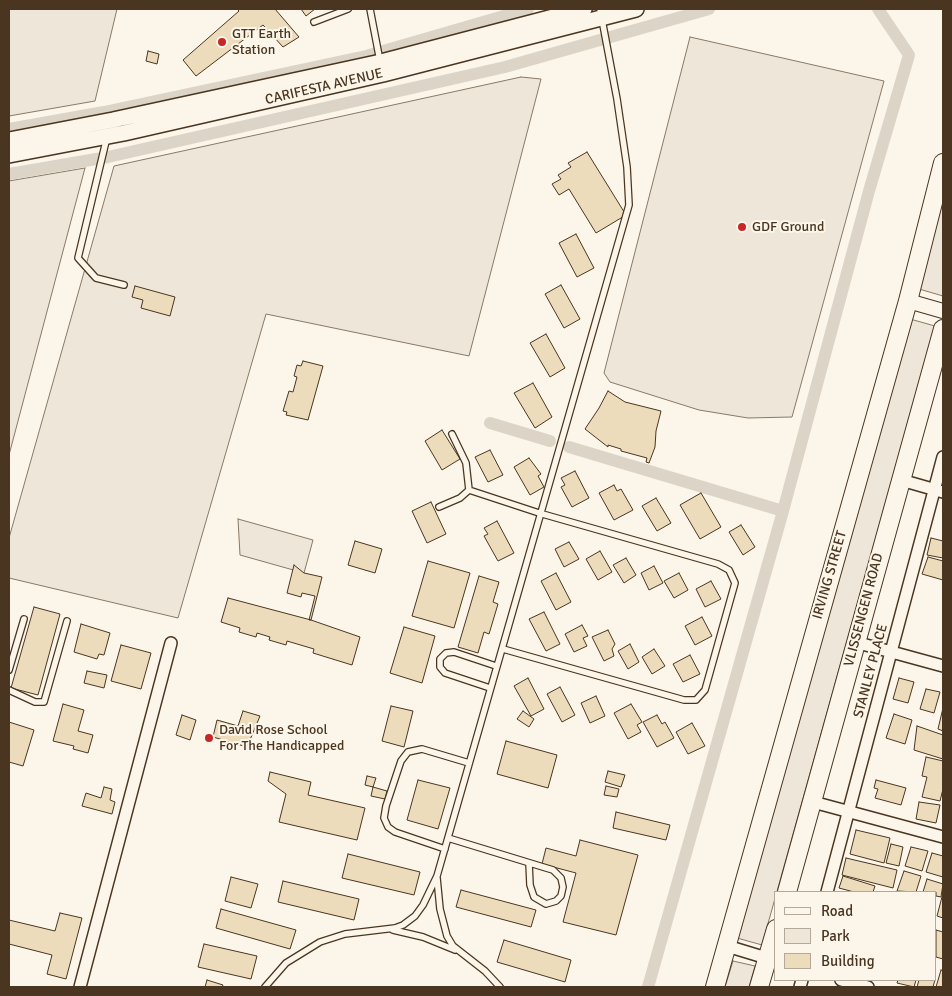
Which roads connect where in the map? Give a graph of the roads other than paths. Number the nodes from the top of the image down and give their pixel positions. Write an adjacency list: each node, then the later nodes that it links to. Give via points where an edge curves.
1 (348, 9): 6 (lane)
2 (370, 9): 7 (lane)
3 (584, 9): 7 (main road, CARIFESTA AVENUE)
4 (636, 9): 5 (main road, CARIFESTA AVENUE)
5 (602, 20): 10 (main road, CARIFESTA AVENUE); 23 (lane, via 627,167 629,206)
6 (314, 22)
7 (381, 62): 8 (main road, CARIFESTA AVENUE)
8 (114, 120): 9 (main road, CARIFESTA AVENUE); 10 (lane)
9 (9, 140)
10 (106, 142): 11 (main road, CARIFESTA AVENUE); 13 (lane, via 78,258 96,278)
11 (9, 155)
12 (943, 163): 14 (main road, IRVING STREET)
13 (124, 285)
14 (908, 301): 15 (street); 47 (main road, IRVING STREET)
15 (943, 311)
16 (943, 329): 19 (main road, VLISSENGEN ROAD)
17 (452, 434): 20 (lane, via 466,463)
18 (943, 457): 21 (street, STANLEY PLACE)
19 (901, 480): 21 (street); 26 (main road, VLISSENGEN ROAD)
20 (469, 490): 22 (lane, via 460,498); 23 (lane)
21 (939, 491): 29 (street, STANLEY PLACE)
22 (439, 507)
23 (539, 514): 28 (lane); 28 (lane, via 718,564 733,576 734,588 705,690 696,700 674,697)
24 (24, 619): 32 (lane)
25 (67, 622): 34 (lane, via 44,702 35,702)
26 (855, 642): 29 (street); 36 (main road, VLISSENGEN ROAD)
27 (171, 643): 51 (street)
28 (503, 649): 30 (lane)
29 (891, 652): 31 (street); 37 (street, STANLEY PLACE)
30 (496, 666): 33 (lane); 33 (lane, via 450,652 440,659 440,667 445,673)
31 (943, 666)
32 (9, 670)
33 (490, 688): 35 (lane)
34 (9, 690)
35 (469, 763): 38 (lane); 40 (lane, via 422,749 408,752 401,760 386,806 385,822 388,827)
36 (813, 802): 37 (street); 43 (main road, VLISSENGEN ROAD)
37 (850, 812): 39 (street); 44 (street, STANLEY PLACE)
38 (448, 838): 40 (lane); 41 (lane)
39 (943, 838)
40 (445, 849): 42 (lane)
41 (530, 863): 41 (lane, via 558,874 563,892 556,901 546,904 534,897 530,885)
42 (436, 876): 45 (lane, via 415,916 403,925); 48 (lane, via 443,927 453,946)
43 (787, 891)
44 (827, 891)
45 (381, 930): 48 (lane, via 418,936); 52 (lane, via 345,934 320,942 286,963)
46 (774, 941): 49 (main road)
47 (727, 946): 49 (street); 54 (main road, IRVING STREET)
48 (464, 954): 53 (lane)
49 (771, 959): 55 (main road)
50 (845, 981): 56 (street)
51 (80, 987)
52 (265, 987)
53 (500, 987)
54 (715, 987)
55 (759, 987)
56 (868, 987)

